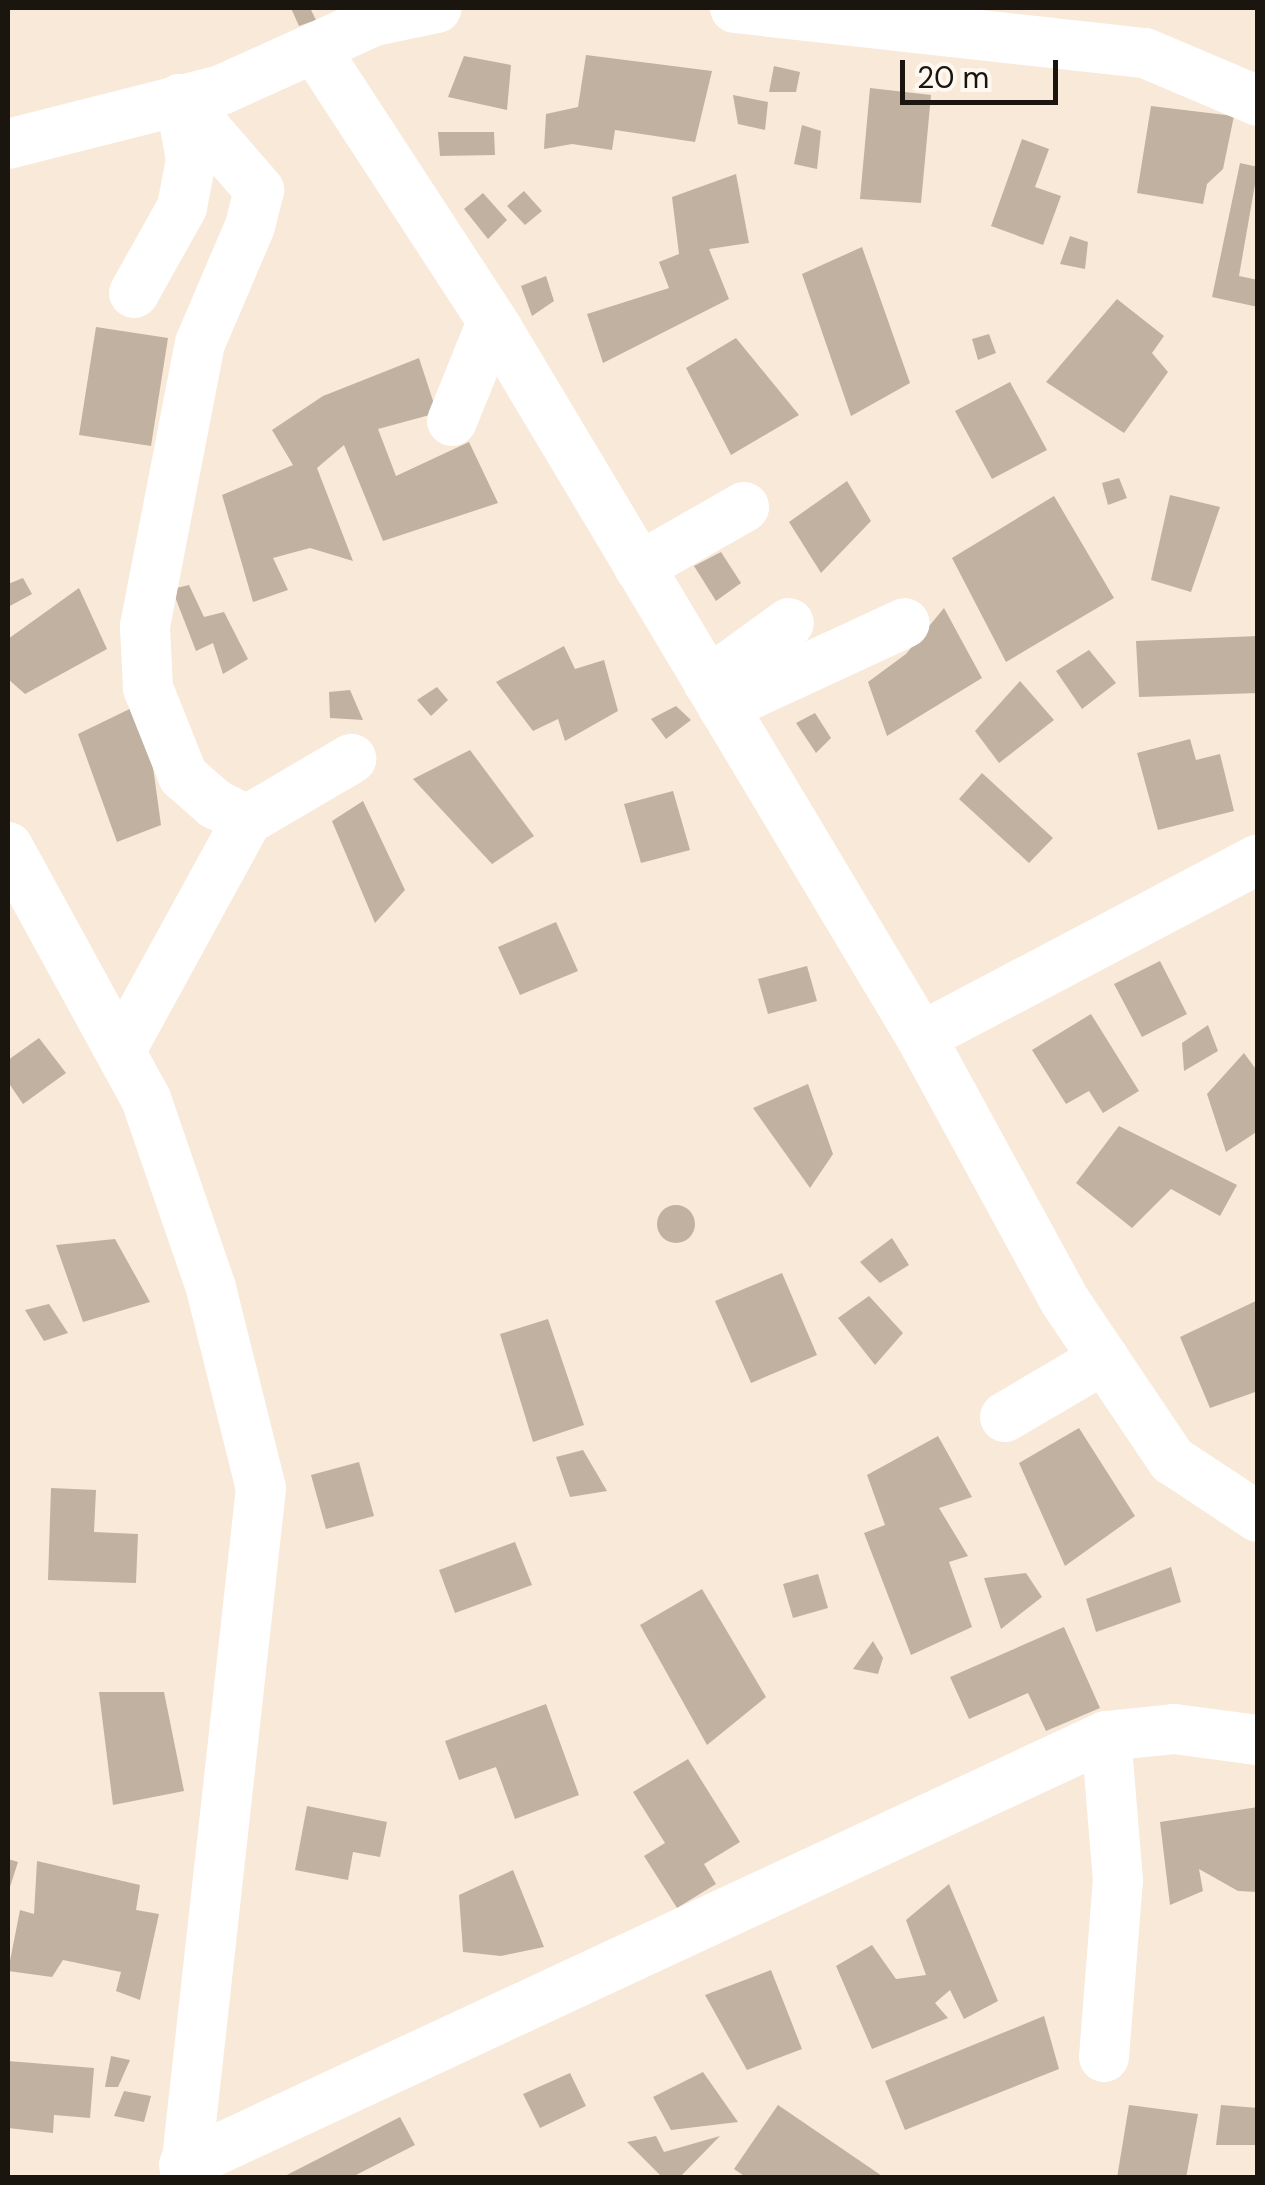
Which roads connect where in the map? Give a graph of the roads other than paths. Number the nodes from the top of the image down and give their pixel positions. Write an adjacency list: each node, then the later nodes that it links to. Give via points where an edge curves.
1 (436, 8): 3 (street)
2 (735, 8): 6 (street, via 1145,53)
3 (378, 14): 4 (street)
4 (315, 50): 5 (street); 9 (street)
5 (180, 100): 7 (street); 8 (street, via 191,160 182,206); 17 (street, via 258,190 250,226 200,343 145,627 148,688 182,776 214,804)
6 (1258, 101)
7 (8, 144)
8 (134, 294)
9 (492, 322): 10 (street); 12 (street)
10 (452, 421)
11 (744, 507): 12 (street)
12 (639, 567): 15 (street)
13 (789, 623): 15 (street)
14 (904, 623): 15 (street)
15 (716, 695): 20 (street)
16 (351, 759): 17 (street)
17 (248, 820): 21 (street)
18 (8, 847): 21 (street)
19 (1258, 859): 20 (street)
20 (921, 1038): 22 (street, via 1065,1301)
21 (121, 1050): 28 (street, via 146,1099 211,1288 261,1488)
22 (1104, 1358): 23 (street); 24 (street, via 1172,1460)
23 (1005, 1416)
24 (1258, 1517)
25 (1106, 1736): 26 (street, via 1174,1729); 27 (street, via 1118,1882); 28 (street)
26 (1258, 1740)
27 (1104, 2057)
28 (185, 2171)

